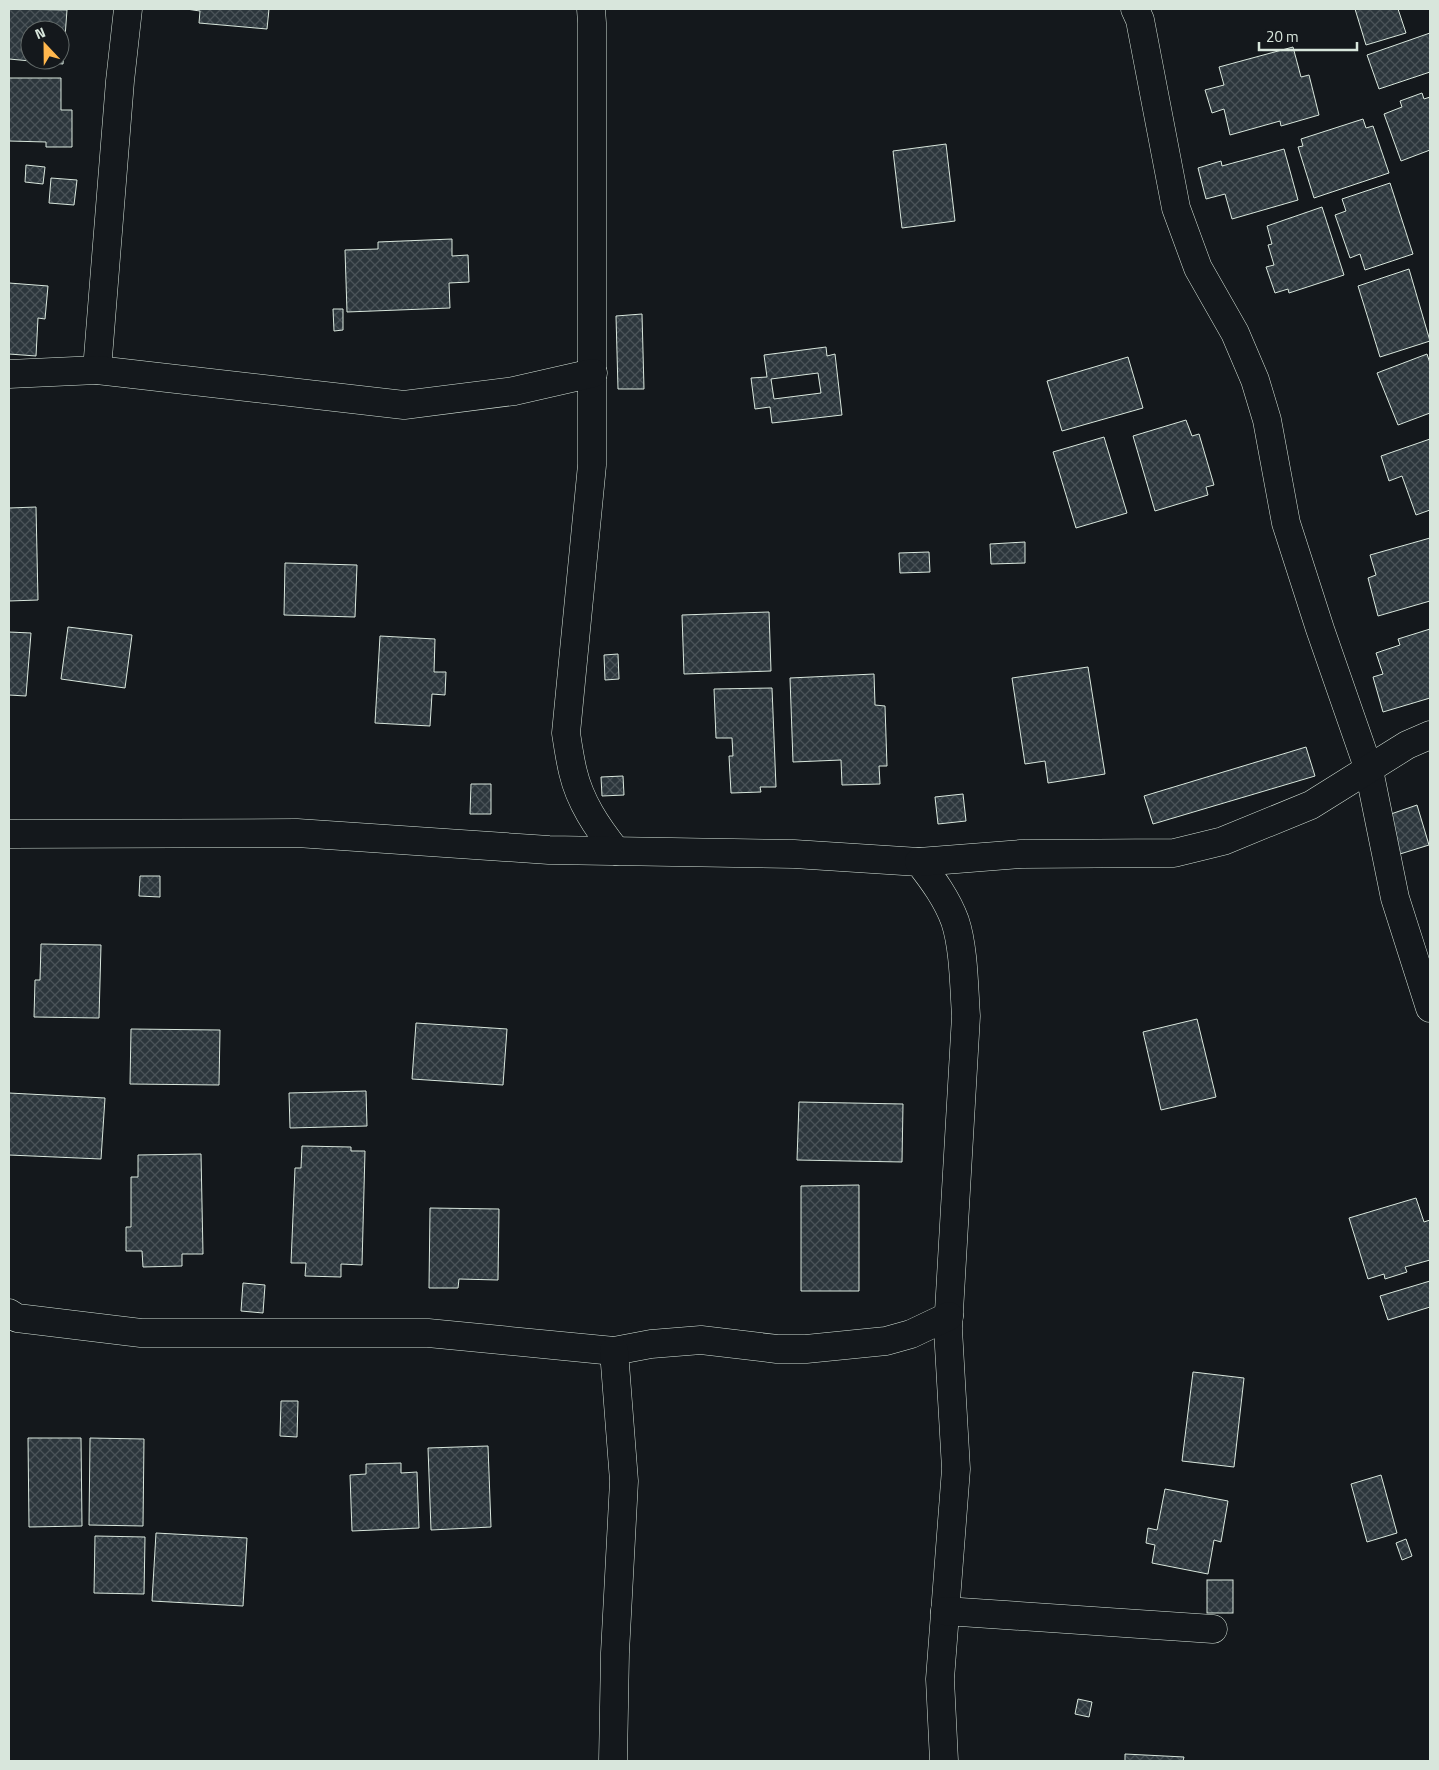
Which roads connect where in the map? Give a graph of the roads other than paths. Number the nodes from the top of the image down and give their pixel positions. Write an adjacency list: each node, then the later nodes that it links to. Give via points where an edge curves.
1 (128, 9): 4 (street)
2 (590, 9): 5 (street)
3 (1135, 9): 8 (street, via 1140,20 1176,208 1198,268 1235,333 1254,380 1267,420 1286,524)
4 (97, 370): 5 (street, via 404,405 514,391); 6 (street)
5 (593, 372): 10 (street, via 592,465 566,734 573,773 584,805)
6 (9, 374)
7 (1430, 735): 8 (street, via 1407,745)
8 (1368, 770): 11 (street, via 1311,805 1223,841 1174,853 1021,854); 12 (street, via 1396,898)
9 (9, 834): 10 (street, via 297,834 549,850)
10 (616, 851): 11 (street, via 794,854)
11 (919, 862): 14 (street, via 940,889 955,922 963,964 966,1016)
12 (1430, 1008)
13 (9, 1313): 15 (street, via 17,1318 141,1333 428,1333)
14 (949, 1316): 15 (street, via 911,1334 886,1341 777,1349 701,1340); 16 (street, via 956,1469)
15 (614, 1351): 18 (street, via 624,1481)
16 (945, 1611): 17 (street); 19 (street, via 940,1679)
17 (1213, 1629)
18 (613, 1761)
19 (944, 1761)

